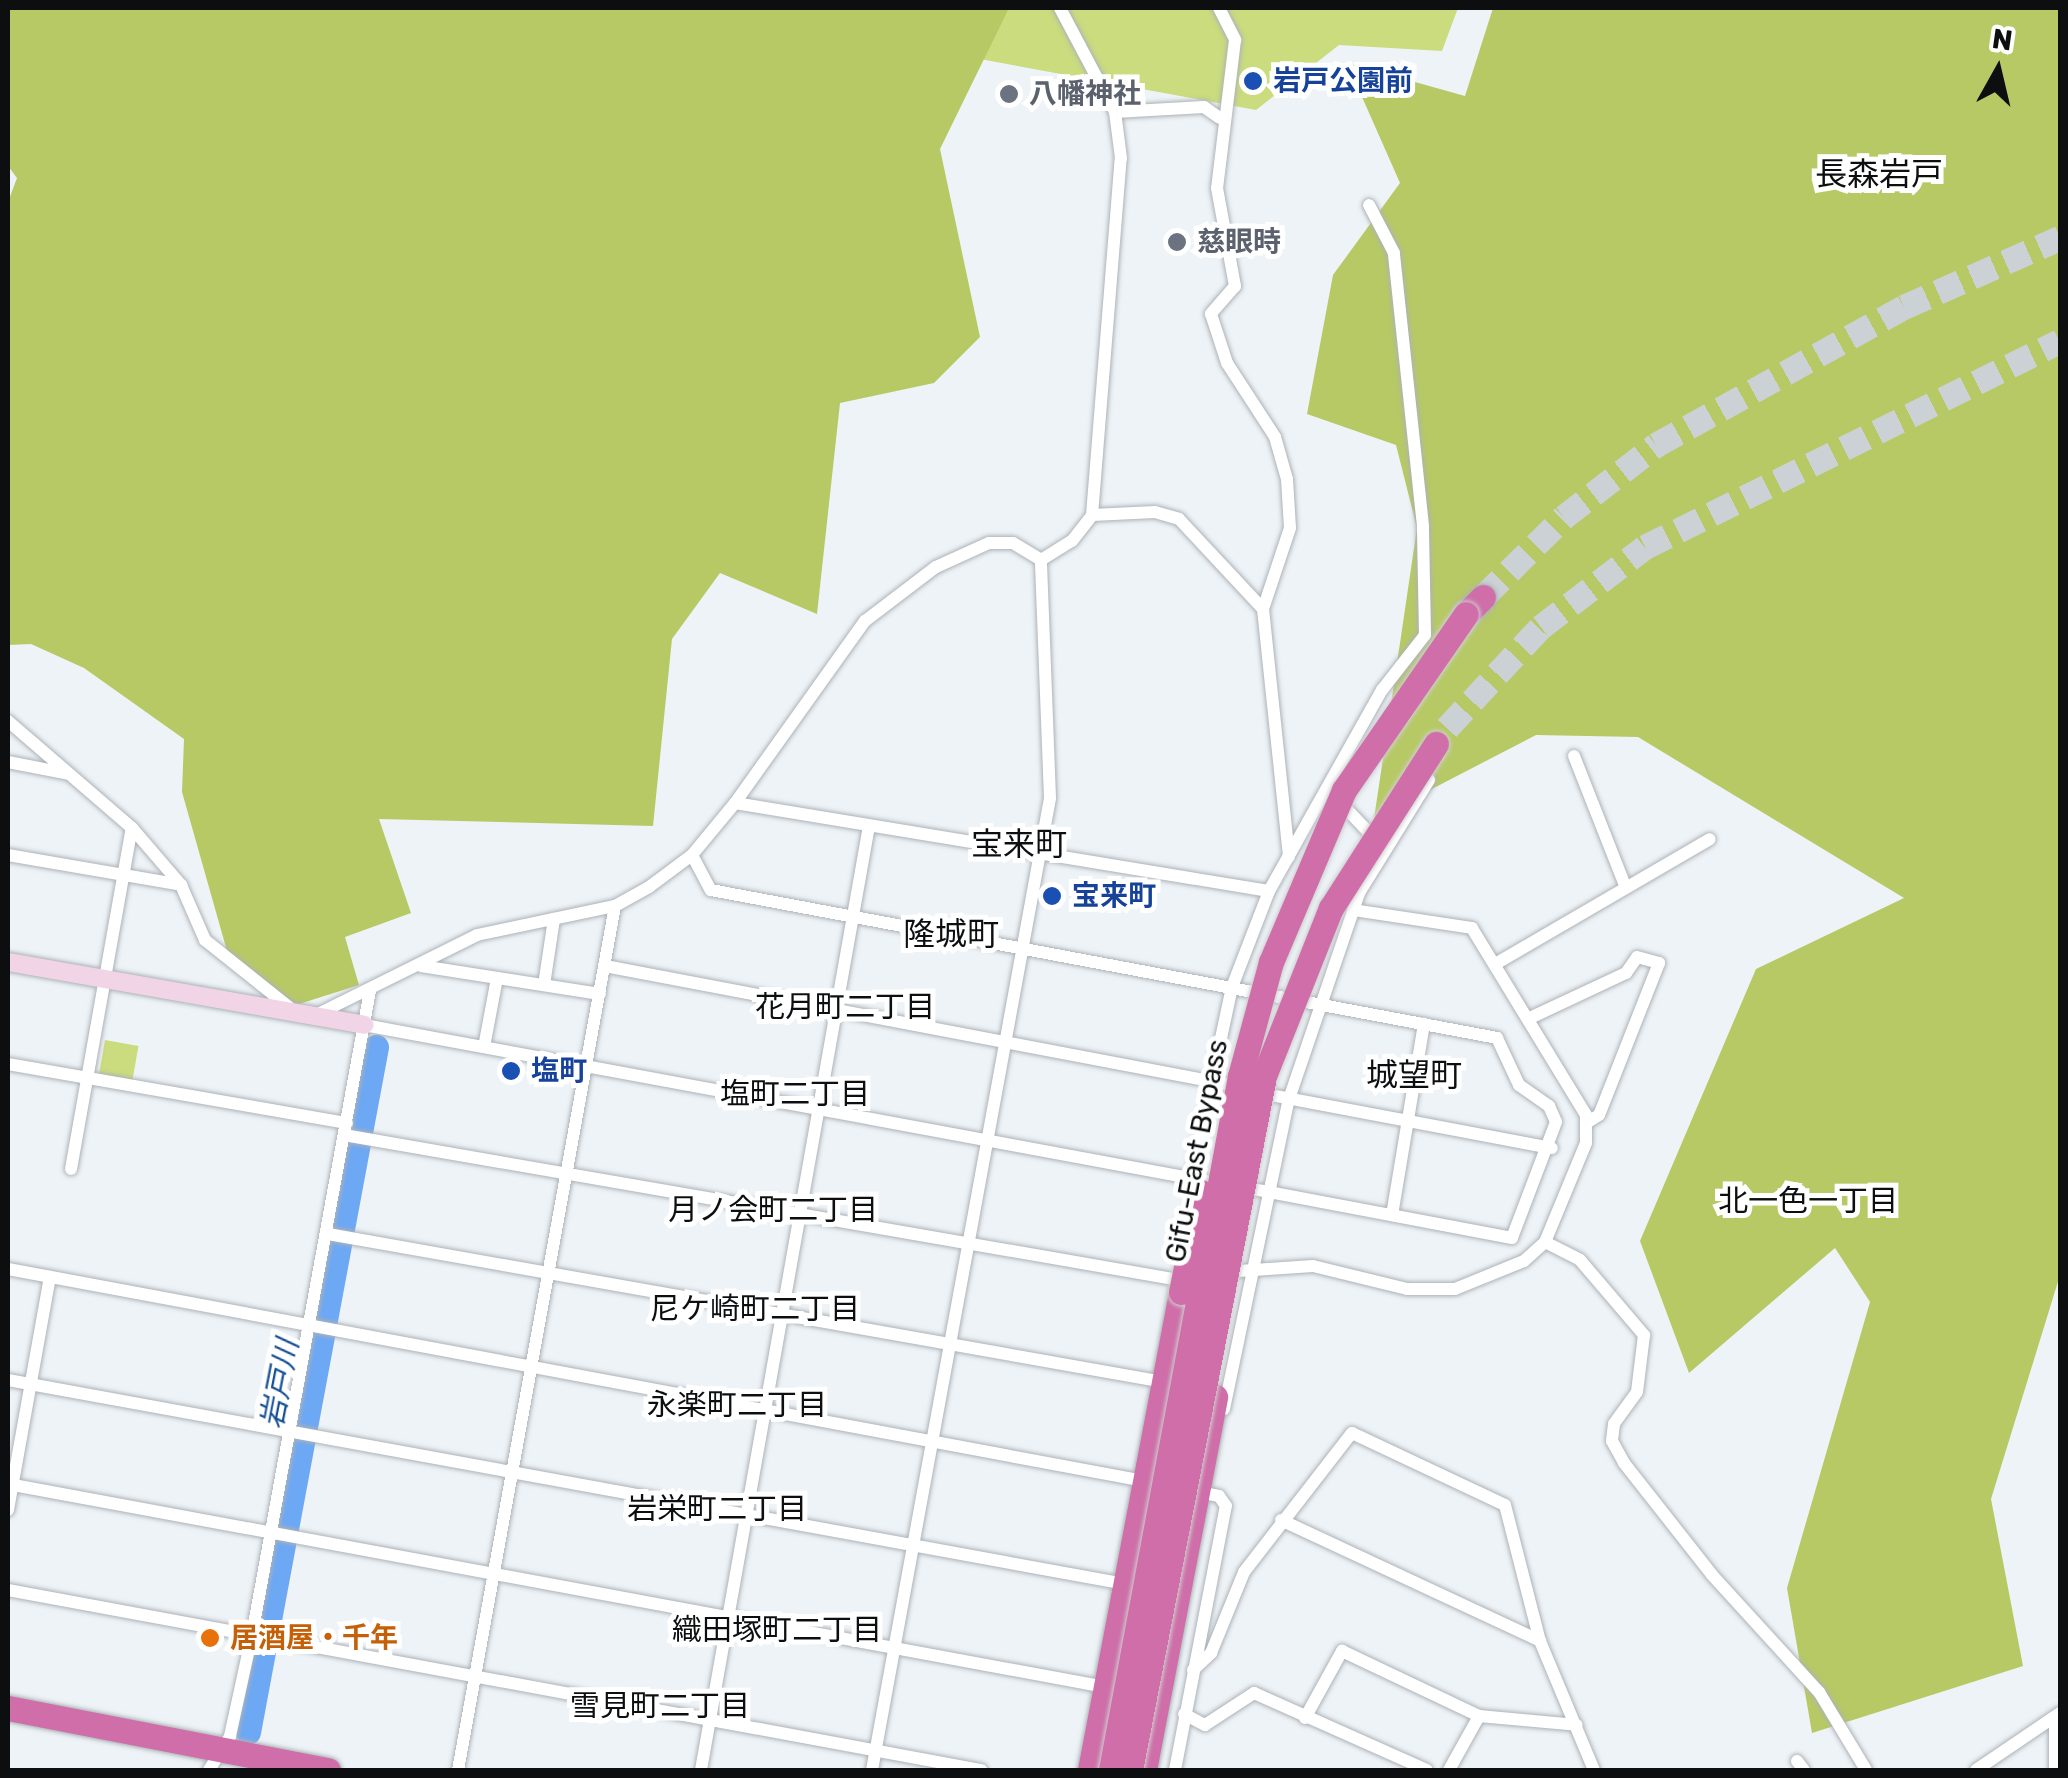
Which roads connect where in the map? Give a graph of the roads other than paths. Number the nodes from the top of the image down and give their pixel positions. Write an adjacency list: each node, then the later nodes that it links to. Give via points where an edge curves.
1 (1060, 8): 3 (street)
2 (1218, 8): 4 (street, via 1235,40)
3 (1115, 112): 4 (street, via 1204,107); 6 (street, via 1122,158)
4 (1220, 118): 9 (street, via 1216,188 1235,286 1211,314 1215,333 1276,437 1287,479 1290,528)
5 (1370, 204): 16 (street, via 1394,253 1422,526 1425,635 1382,690)
6 (1092, 514): 7 (street, via 1072,541); 9 (street, via 1155,512 1178,519)
7 (1041, 560): 17 (street, via 1013,543 989,543 936,567 865,621); 24 (street, via 1050,798)
8 (1474, 606): 29 (highway, Gifu-East Bypass, bridge, via 1373,739)
9 (1263, 608): 25 (street)
10 (8, 721): 14 (street)
11 (1442, 736): 35 (highway, Gifu-East Bypass, bridge, via 1363,852)
12 (1574, 756): 27 (street)
13 (8, 762): 14 (street)
14 (70, 774): 19 (street)
15 (1428, 780): 21 (street)
16 (1328, 789): 21 (street); 25 (street)
17 (735, 803): 18 (street); 23 (street)
18 (869, 826): 24 (street); 33 (street)
19 (132, 828): 26 (street); 28 (street)
20 (1710, 838): 27 (street)
21 (1385, 849): 32 (street)
22 (8, 855): 26 (street)
23 (692, 855): 31 (street); 33 (street, via 711,890)
24 (1040, 856): 30 (street); 36 (street)
25 (1289, 857): 30 (street)
26 (124, 876): 28 (street); 42 (street)
27 (1624, 883): 38 (street)
28 (181, 885): 49 (street, via 205,940)
29 (1298, 888): 79 (highway, bridge, via 1284,897 1270,927 1227,1064); 126 (highway, Gifu-East Bypass, bridge, via 1240,1076)
30 (1269, 892): 44 (street)
31 (615, 906): 34 (street); 40 (street)
32 (1353, 910): 38 (street, via 1472,928); 47 (street)
33 (853, 917): 36 (street); 48 (street)
34 (554, 919): 39 (street, via 477,935); 43 (street)
35 (1312, 948): 76 (highway, bridge); 127 (highway, Gifu-East Bypass, bridge, via 1242,1164)
36 (1022, 951): 44 (street); 53 (street)
37 (8, 962): 42 (street)
38 (1497, 962): 50 (street)
39 (422, 966): 41 (street); 45 (street)
40 (604, 966): 46 (street); 48 (street)
41 (497, 978): 43 (street); 54 (street)
42 (105, 980): 49 (street); 58 (street)
43 (544, 986): 46 (street)
44 (1232, 987): 47 (street); 57 (street)
45 (370, 990): 49 (street); 51 (street)
46 (600, 994): 56 (street)
47 (1322, 1004): 52 (street); 59 (street)
48 (836, 1009): 53 (street); 60 (street)
49 (305, 1014): 51 (street)
50 (1532, 1017): 61 (street); 61 (street, via 1626,974 1637,957 1659,963 1599,1115)
51 (364, 1024): 54 (street); 63 (street)
52 (1424, 1024): 62 (street); 65 (street, via 1497,1038 1519,1085 1549,1106)
53 (1007, 1040): 57 (street); 64 (street)
54 (484, 1047): 56 (street)
55 (8, 1064): 58 (street)
56 (587, 1066): 60 (street); 67 (street)
57 (1210, 1077): 59 (street); 68 (street)
58 (88, 1078): 63 (street); 66 (street)
59 (1288, 1102): 62 (street); 69 (street)
60 (819, 1109): 64 (street); 71 (street)
61 (1588, 1122): 73 (street)
62 (1410, 1124): 65 (street); 70 (street)
63 (345, 1131): 67 (street); 72 (street)
64 (988, 1140): 68 (street); 74 (street)
65 (1552, 1148): 70 (street, via 1512,1238)
66 (71, 1169)
67 (568, 1175): 71 (street); 77 (street)
68 (1192, 1178): 69 (street); 79 (street)
69 (1271, 1193): 70 (street); 76 (street)
70 (1392, 1216)
71 (800, 1217): 74 (street); 80 (street)
72 (328, 1234): 77 (street); 81 (street)
73 (1545, 1242): 76 (street, via 1524,1261 1455,1288 1406,1289 1344,1268); 133 (street, via 1580,1260 1644,1335 1637,1392 1614,1424 1612,1441 1624,1463 1712,1575 1819,1692)
74 (969, 1247): 79 (street); 82 (street)
75 (8, 1270): 78 (street)
76 (1247, 1272): 79 (street); 93 (highway)
77 (550, 1273): 80 (street); 83 (street)
78 (50, 1278): 81 (street); 86 (street)
79 (1176, 1288): 85 (street); 91 (highway)
80 (782, 1314): 82 (street); 87 (street)
81 (310, 1326): 83 (street); 88 (street)
82 (951, 1344): 85 (street); 89 (street)
83 (533, 1367): 87 (street); 90 (street)
84 (8, 1380): 86 (street)
85 (1153, 1380): 91 (street, via 1140,1445)
86 (30, 1385): 88 (street); 92 (street)
87 (765, 1410): 89 (street); 95 (street)
88 (291, 1432): 90 (street); 97 (street)
89 (933, 1442): 91 (street); 98 (street)
90 (514, 1473): 95 (street); 99 (street)
91 (1143, 1481): 93 (street); 100 (highway)
92 (10, 1485): 94 (street); 97 (street)
93 (1197, 1491): 106 (street, via 1226,1506); 128 (highway)
94 (8, 1510)
95 (746, 1515): 98 (street); 102 (street)
96 (1282, 1520): 104 (street); 104 (street, via 1352,1433 1505,1505); 106 (street, via 1244,1572 1211,1653)
97 (272, 1533): 99 (street); 103 (street)
98 (914, 1545): 100 (street); 105 (street)
99 (496, 1574): 102 (street); 107 (street)
100 (1125, 1584): 108 (highway)
101 (8, 1590): 103 (street)
102 (728, 1617): 105 (street); 114 (street)
103 (253, 1636): 107 (street); 118 (street)
104 (1540, 1641): 116 (street)
105 (895, 1648): 108 (street); 117 (street)
106 (1193, 1670): 110 (street)
107 (478, 1676): 114 (street); 121 (street)
108 (1105, 1687): 125 (highway)
109 (8, 1708): 118 (highway)
110 (1184, 1714): 113 (street, via 1205,1725 1254,1693); 129 (street)
111 (1479, 1716): 113 (street, via 1342,1651); 116 (street); 131 (street)
112 (2059, 1716): 134 (street); 135 (street)
113 (1305, 1718): 130 (street)
114 (710, 1719): 117 (street); 122 (street)
115 (8, 1724): 118 (highway)
116 (1577, 1725): 132 (street)
117 (876, 1749): 123 (street); 124 (street)
118 (214, 1761): 119 (highway); 120 (highway)
119 (246, 1770)
120 (328, 1770)
121 (458, 1770)
122 (701, 1770)
123 (872, 1770)
124 (980, 1770)
125 (1090, 1770)
126 (1111, 1770)
127 (1130, 1770)
128 (1144, 1770)
129 (1174, 1770)
130 (1427, 1770)
131 (1449, 1770)
132 (1594, 1770)
133 (1866, 1770)
134 (1976, 1770)
135 (2055, 1770)

